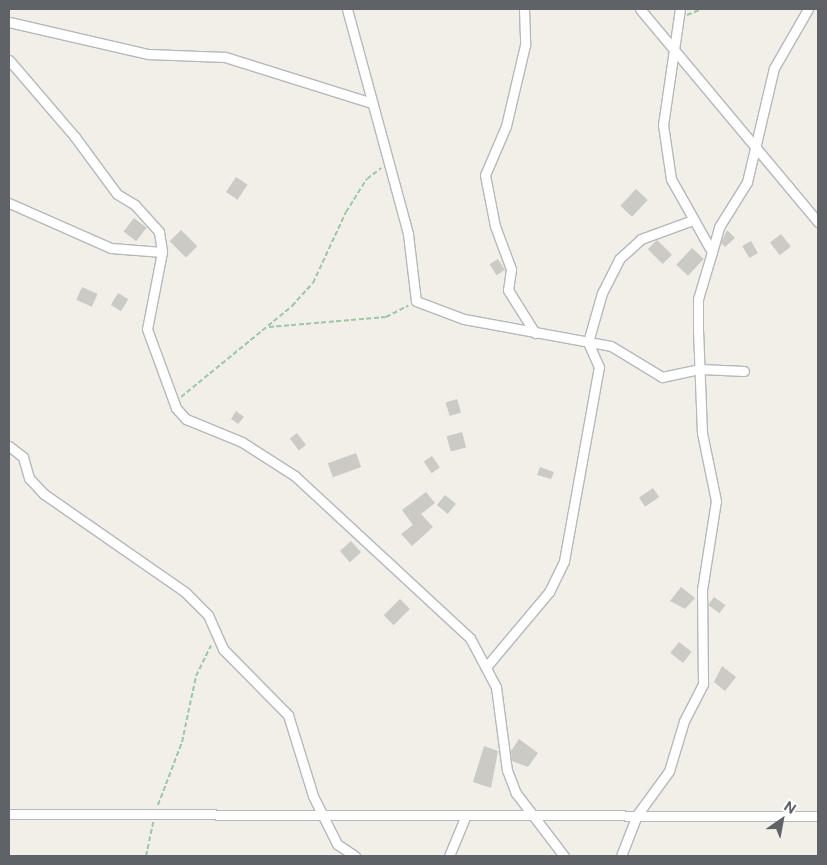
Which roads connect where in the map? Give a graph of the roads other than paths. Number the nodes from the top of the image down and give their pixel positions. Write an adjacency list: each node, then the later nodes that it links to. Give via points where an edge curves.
1 (347, 9): 9 (street)
2 (524, 9): 16 (street, via 525,46 506,126 485,175 495,226 512,269 508,290)
3 (640, 9): 7 (street, via 666,36)
4 (680, 9): 7 (street)
5 (808, 9): 10 (street, via 774,68)
6 (9, 22): 9 (street, via 148,54 224,57)
7 (674, 51): 10 (street); 12 (street, via 663,125 671,179)
8 (9, 60): 14 (street, via 75,137 117,194 148,217 159,232)
9 (372, 103): 16 (street, via 408,234 416,301 464,318)
10 (758, 148): 13 (street); 15 (street, via 747,182 719,227)
11 (9, 203): 14 (street, via 111,248)
12 (693, 220): 15 (street); 17 (street, via 641,239 619,259 602,293)
13 (818, 222)
14 (162, 252): 21 (street, via 146,329 173,403 186,419 242,442 295,476 470,638)
15 (712, 252): 18 (street, via 698,299)
16 (535, 334): 17 (street)
17 (588, 342): 18 (street, via 611,346 662,377); 21 (street, via 599,367 564,561 549,592)
18 (701, 369): 19 (street); 25 (street, via 702,433 716,501 702,590 703,684 684,721 669,771)
19 (744, 371)
20 (9, 446): 22 (street, via 23,457 29,478 44,494 185,592 208,614 216,636 288,715)
21 (486, 667): 26 (street, via 496,687 507,770 516,793)
22 (323, 812): 23 (street); 24 (street); 28 (street, via 337,844)
23 (9, 814)
24 (466, 815): 26 (street); 29 (street)
25 (637, 815): 26 (street); 27 (street); 31 (street)
26 (533, 816): 30 (street)
27 (818, 816)
28 (354, 856)
29 (449, 856)
30 (564, 856)
31 (621, 856)

